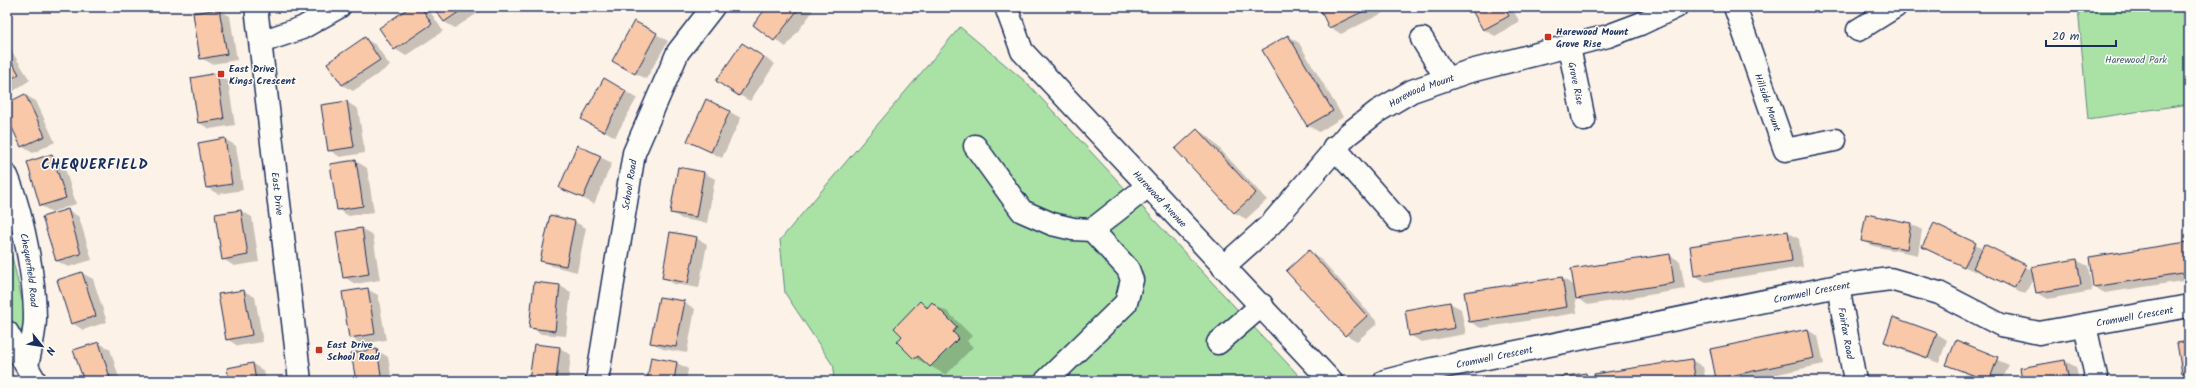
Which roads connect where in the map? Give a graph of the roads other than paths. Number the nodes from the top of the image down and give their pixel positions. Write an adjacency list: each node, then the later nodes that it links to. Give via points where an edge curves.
1 (256, 7): 11 (street, East Drive)
2 (339, 7): 11 (street, via 302,28)
3 (714, 7): 32 (street, School Road, via 678,52 634,153)
4 (1006, 7): 19 (street, Harewood Avenue, via 1022,51)
5 (1676, 7): 8 (street, Harewood Mount)
6 (1735, 7): 15 (street, Hillside Mount, via 1785,150)
7 (1895, 7): 9 (street)
8 (1635, 16): 12 (street, Harewood Mount)
9 (1858, 30)
10 (1422, 39): 13 (street)
11 (261, 42): 31 (street, East Drive)
12 (1569, 47): 13 (street, Harewood Mount); 14 (street, Grove Rise)
13 (1446, 78): 17 (street, Harewood Mount, via 1412,91 1378,111)
14 (1584, 120)
15 (1835, 140)
16 (975, 146): 21 (street, via 1022,211 1052,224)
17 (1334, 147): 20 (street); 22 (street, Harewood Mount, via 1270,224)
18 (7, 176): 29 (street, Chequerfield Road, via 14,193 28,258 35,318)
19 (1148, 186): 21 (street); 22 (street, Harewood Avenue)
20 (1398, 220)
21 (1092, 230): 33 (street, via 1128,269 1132,280 1126,303)
22 (1223, 267): 24 (street, Harewood Avenue)
23 (1838, 286): 26 (street, Cromwell Crescent, via 1890,279 1939,293 2001,325 2040,333); 30 (street, Cromwell Crescent); 36 (street, Fairfax Road)
24 (1262, 306): 28 (street); 34 (street, Harewood Avenue)
25 (2189, 306): 26 (street, Cromwell Crescent)
26 (2086, 325): 37 (street)
27 (7, 332): 29 (street, Chequerfield Road)
28 (1218, 343)
29 (31, 374)
30 (1424, 375): 35 (street, Cromwell Crescent)
31 (300, 381)
32 (597, 381)
33 (1046, 381)
34 (1331, 381)
35 (1385, 381)
36 (1855, 381)
37 (2097, 381)

